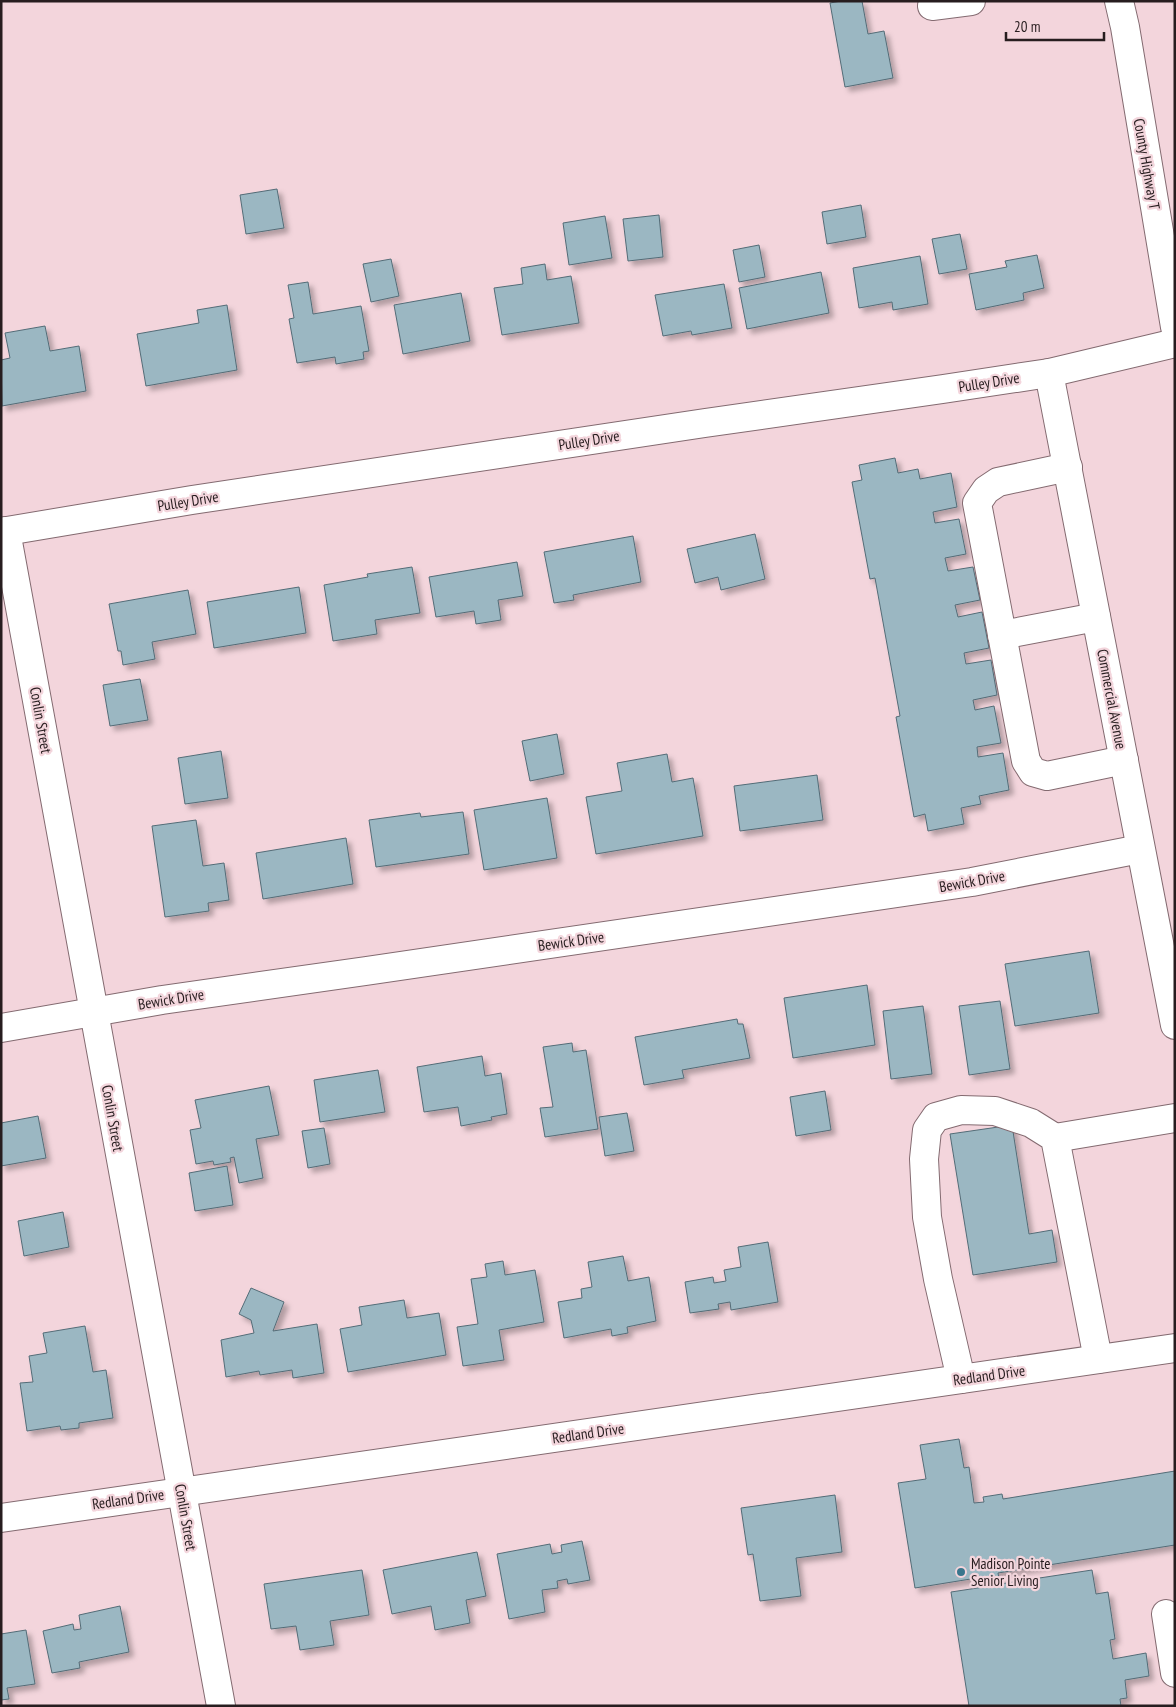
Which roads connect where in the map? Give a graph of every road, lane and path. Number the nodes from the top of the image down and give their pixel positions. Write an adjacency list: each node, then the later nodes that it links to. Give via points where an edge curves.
1 (971, 1): 3 (street)
2 (1119, 1): 4 (street, County Highway T)
3 (932, 6)
4 (1175, 327)
5 (1175, 343): 6 (street, Pulley Drive)
6 (1049, 373): 7 (street, Commercial Avenue); 8 (street, Pulley Drive, via 705,422)
7 (1068, 467): 9 (street, Commercial Avenue); 10 (street, via 998,482 986,490 977,503)
8 (4, 531): 13 (street, Conlin Street)
9 (1096, 617): 10 (street); 11 (street, Commercial Avenue)
10 (1002, 635): 11 (street, via 1026,761 1033,772 1048,776)
11 (1124, 760): 12 (street, Commercial Avenue)
12 (1140, 849): 13 (street, Bewick Drive, via 972,882 162,1000); 14 (street, Commercial Avenue)
13 (94, 1013): 15 (street, Bewick Drive); 21 (street, Conlin Street)
14 (1175, 1025)
15 (1, 1028)
16 (1175, 1118): 17 (street)
17 (1055, 1138): 19 (street); 20 (street, via 1031,1123 995,1111 961,1110 936,1117 927,1130 924,1159 927,1218)
18 (1175, 1348): 19 (street, Redland Drive)
19 (1098, 1359): 20 (street, Redland Drive)
20 (961, 1379): 21 (street, Redland Drive)
21 (182, 1492): 22 (street, Redland Drive); 25 (street, Conlin Street)
22 (1, 1518)
23 (1166, 1614): 24 (street)
24 (1175, 1673)
25 (221, 1706)

